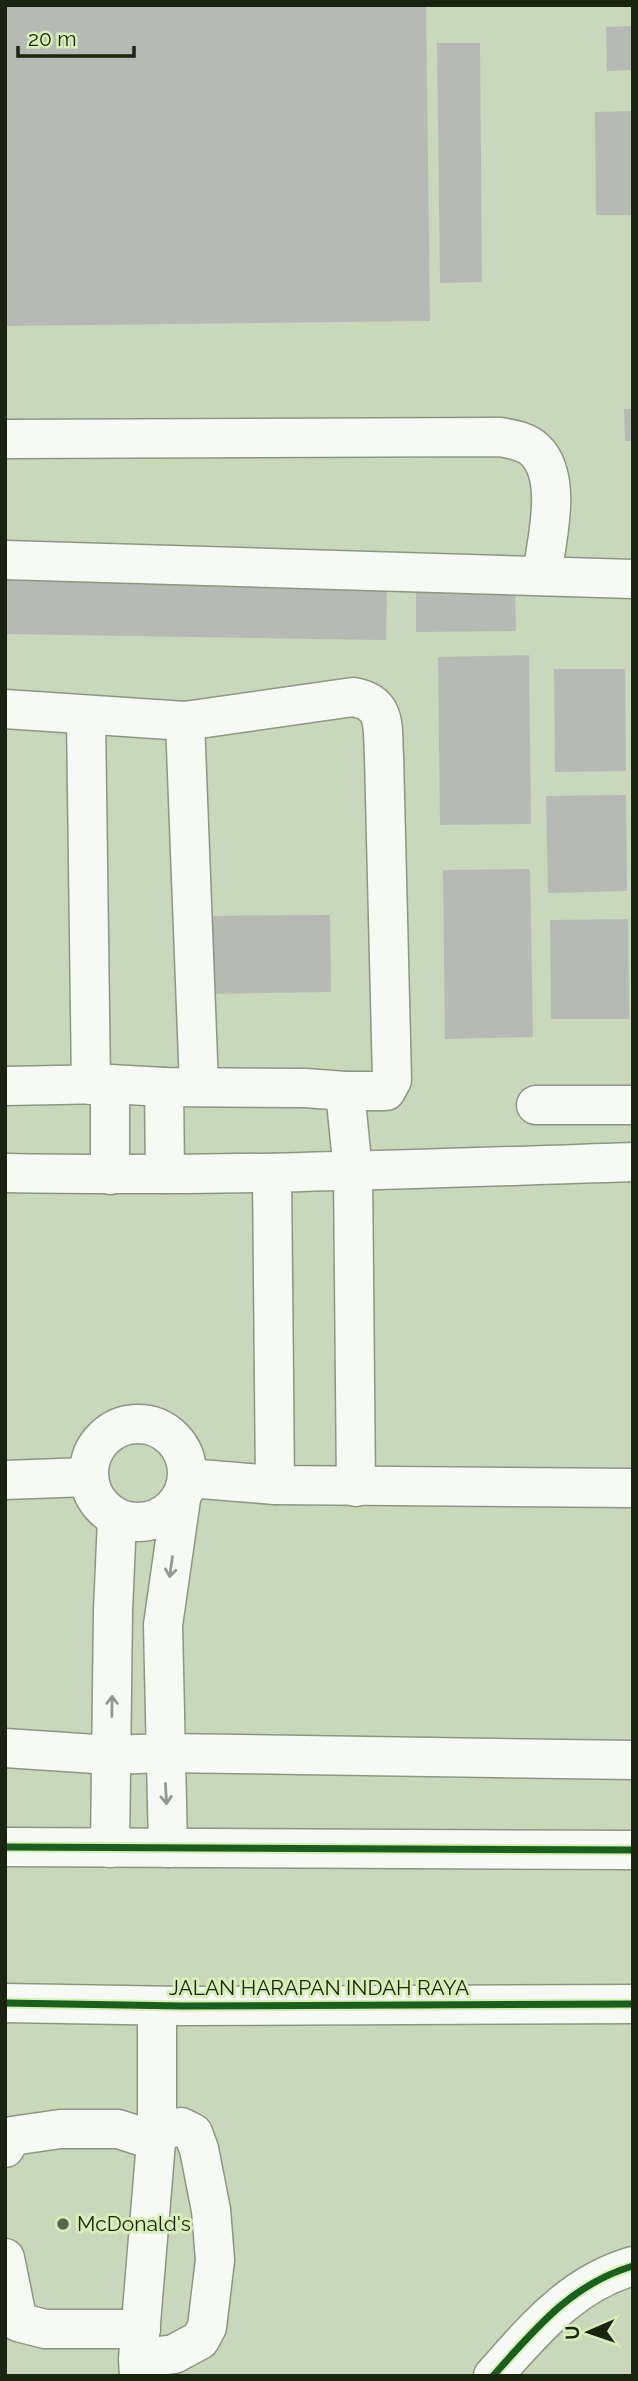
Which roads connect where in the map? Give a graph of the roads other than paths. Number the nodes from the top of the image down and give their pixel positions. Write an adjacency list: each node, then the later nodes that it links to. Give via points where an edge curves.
1 (5, 439): 3 (street, via 516,439 535,449 547,468 552,491)
2 (5, 560): 3 (street)
3 (542, 576): 4 (street)
4 (633, 579)
5 (5, 709): 6 (street)
6 (86, 716): 7 (street); 8 (street)
7 (185, 721): 10 (street); 11 (street, via 353,697 368,699 381,714 392,1080 381,1092)
8 (101, 1084): 9 (street); 10 (street); 19 (street)
9 (5, 1086)
10 (182, 1087): 11 (street); 18 (street)
11 (345, 1091): 15 (street)
12 (536, 1105): 13 (street)
13 (633, 1105)
14 (633, 1162): 15 (street)
15 (353, 1172): 17 (street); 23 (street)
16 (5, 1173): 19 (street)
17 (272, 1173): 18 (street); 22 (street)
18 (165, 1174): 19 (street)
19 (110, 1175)
20 (88, 1477): 21 (street); 24 (street, via 91,1456 101,1438 118,1426 138,1422 158,1427 175,1439 185,1457); 26 (street, via 92,1494)
21 (5, 1480)
22 (275, 1485): 23 (street); 24 (street)
23 (356, 1487): 25 (street)
24 (184, 1488): 26 (street, via 168,1512 153,1521); 28 (street, one-way to 28, via 163,1625)
25 (633, 1488)
26 (117, 1518): 29 (street, one-way to 26)
27 (5, 1748): 29 (street)
28 (164, 1753): 29 (street); 30 (street); 33 (street, one-way to 33)
29 (111, 1755): 32 (street)
30 (633, 1760)
31 (5, 1847): 32 (street)
32 (110, 1848): 33 (street)
33 (169, 1848): 34 (street)
34 (633, 1850)
35 (5, 2003): 37 (street, JALAN HARAPAN INDAH RAYA)
36 (633, 2004): 37 (street, JALAN HARAPAN INDAH RAYA)
37 (169, 2006): 38 (street)
38 (165, 2133): 39 (street, via 60,2129 12,2136); 42 (street); 42 (street, via 193,2133 200,2149 215,2260 207,2327 200,2340 174,2354)
39 (5, 2148)
40 (5, 2258): 42 (street, via 18,2322)
41 (633, 2266): 43 (street, via 579,2292 549,2314)
42 (139, 2354)
43 (493, 2376)

